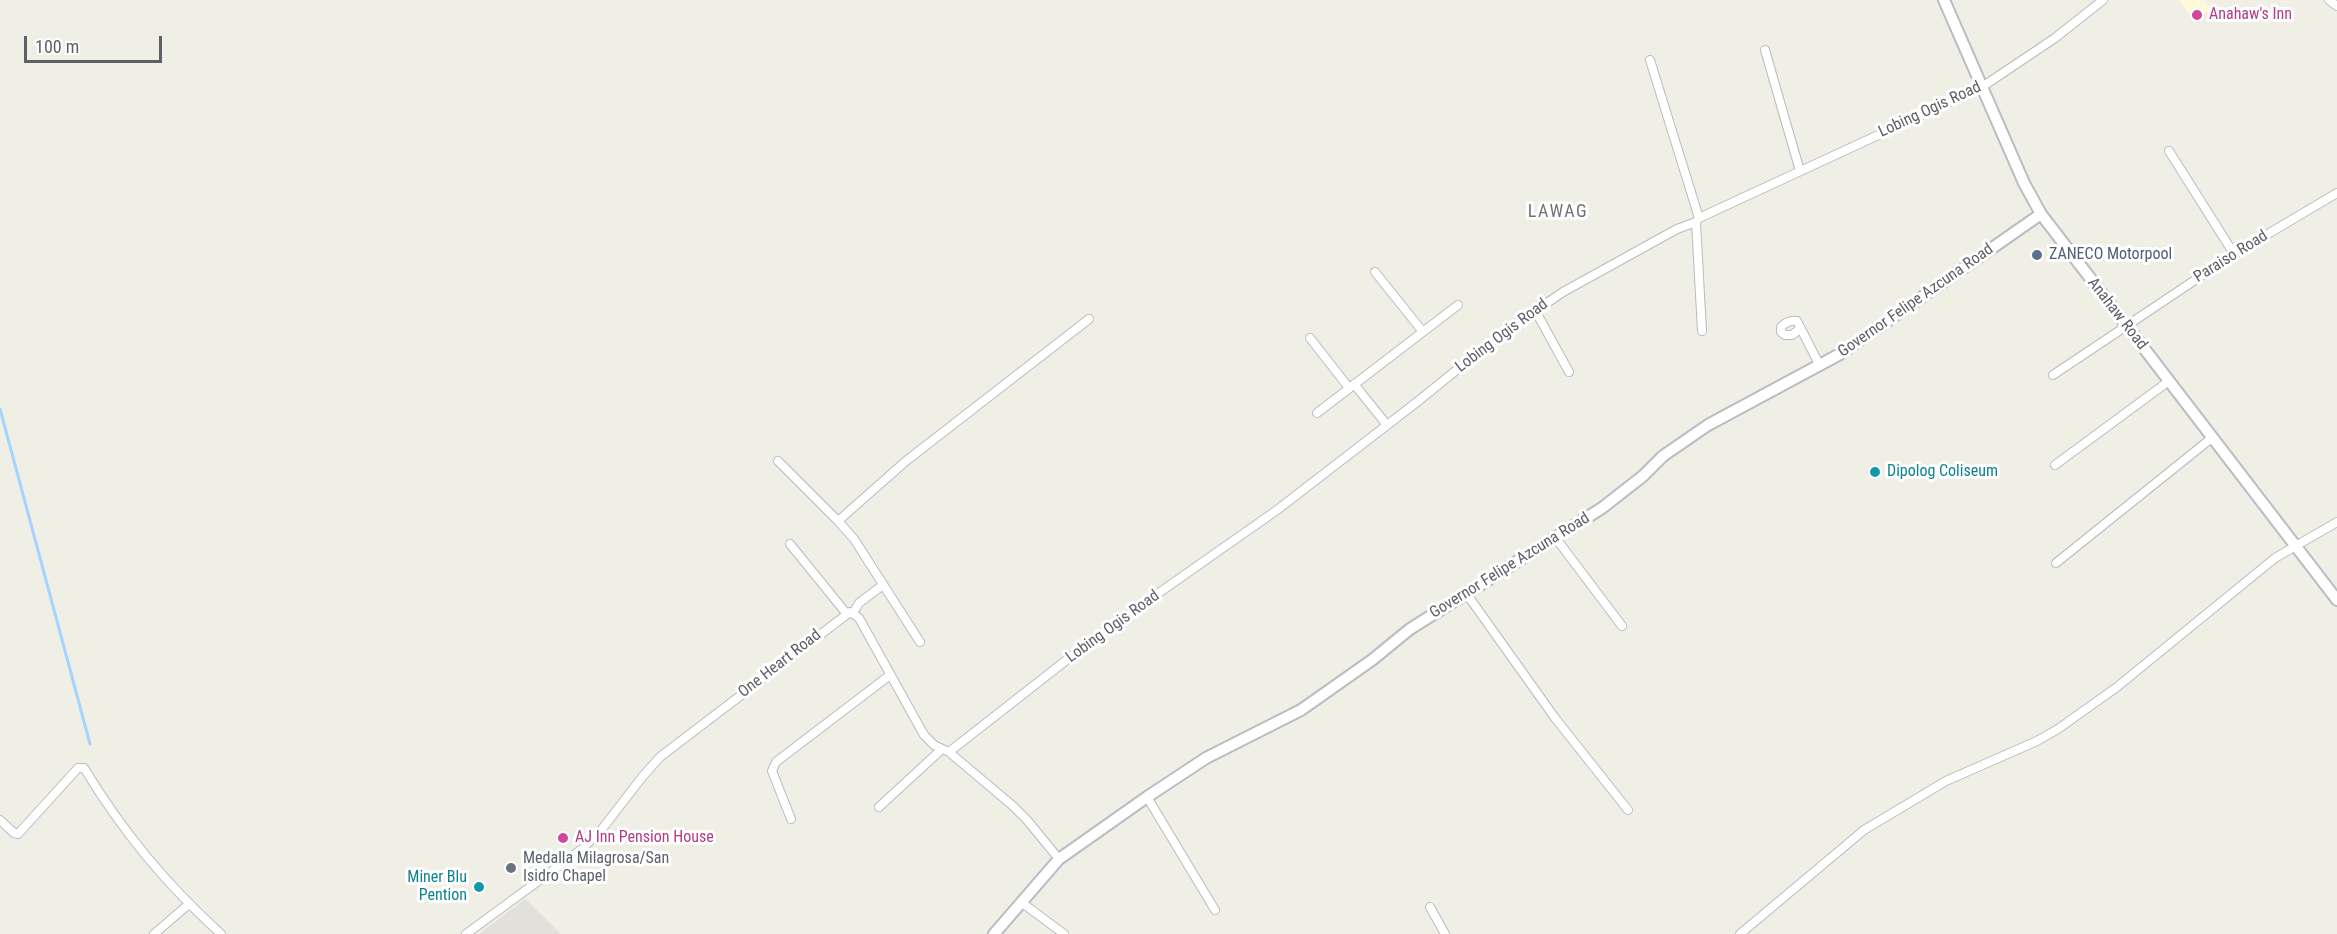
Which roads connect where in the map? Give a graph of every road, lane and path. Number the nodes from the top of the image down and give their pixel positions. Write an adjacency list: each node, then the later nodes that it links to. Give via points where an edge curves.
1 (1944, 0): 7 (street, Anahaw Road)
2 (2103, 0): 7 (street, Lobing Ogis Road)
3 (2329, 0): 4 (street)
4 (2337, 6)
5 (1765, 50): 9 (street)
6 (1650, 60): 12 (street)
7 (1982, 87): 9 (street, Lobing Ogis Road); 11 (street, Anahaw Road)
8 (2169, 151): 13 (street)
9 (1800, 171): 12 (street, Lobing Ogis Road)
10 (2337, 193): 13 (street, Paraiso Road)
11 (2041, 214): 18 (street, Anahaw Road); 23 (street, Governor Felipe Azcuna Road)
12 (1698, 220): 16 (street, Lobing Ogis Road, via 1627,255); 20 (street)
13 (2234, 254): 18 (street, Paraiso Road)
14 (1375, 272): 21 (street)
15 (1458, 305): 21 (street)
16 (1535, 310): 24 (street); 29 (street, Lobing Ogis Road)
17 (1089, 318): 33 (street, via 906,461)
18 (2126, 324): 25 (street, Paraiso Road); 26 (street, Anahaw Road)
19 (1800, 328): 23 (street)
20 (1702, 331)
21 (1423, 332): 27 (street)
22 (1310, 338): 27 (street)
23 (1820, 366): 35 (street, Governor Felipe Azcuna Road, via 1708,425 1663,456 1602,508)
24 (1569, 372)
25 (2053, 375)
26 (2169, 381): 30 (street, Anahaw Road); 32 (street)
27 (1352, 386): 28 (street); 29 (street)
28 (1317, 413)
29 (1387, 425): 46 (street, Lobing Ogis Road)
30 (2213, 437): 37 (street, Anahaw Road); 38 (street)
31 (778, 461): 33 (street)
32 (2055, 465)
33 (838, 520): 39 (street)
34 (2337, 522): 37 (street)
35 (1556, 537): 40 (street, Governor Felipe Azcuna Road); 43 (street)
36 (790, 544): 42 (street)
37 (2294, 545): 41 (street, Anahaw Road); 63 (street, via 2084,712 2037,741 1946,781 1864,830)
38 (2056, 563)
39 (883, 585): 42 (street, One Heart Road); 44 (street)
40 (1466, 592): 47 (street, Governor Felipe Azcuna Road, via 1300,710 1206,758); 49 (street, via 1555,718)
41 (2337, 600)
42 (849, 613): 45 (street, via 859,618); 59 (street, One Heart Road, via 660,757 582,849)
43 (1622, 626)
44 (920, 642)
45 (890, 675): 46 (street, via 924,735); 50 (street, via 777,762 772,771)
46 (945, 750): 48 (street, Lobing Ogis Road); 52 (street, via 1027,820)
47 (1147, 797): 52 (street, Governor Felipe Azcuna Road); 56 (street)
48 (879, 807)
49 (1628, 810)
50 (791, 819)
51 (0, 820): 54 (street, via 18,834 78,768 84,768 122,828)
52 (1059, 858): 53 (street, Governor Felipe Azcuna Road)
53 (1021, 902): 60 (street, Governor Felipe Azcuna Road); 61 (street)
54 (189, 904): 57 (street); 58 (street)
55 (1430, 907): 62 (street)
56 (1215, 910)
57 (154, 934)
58 (221, 934)
59 (465, 934)
60 (994, 934)
61 (1064, 934)
62 (1445, 934)
63 (1740, 934)

